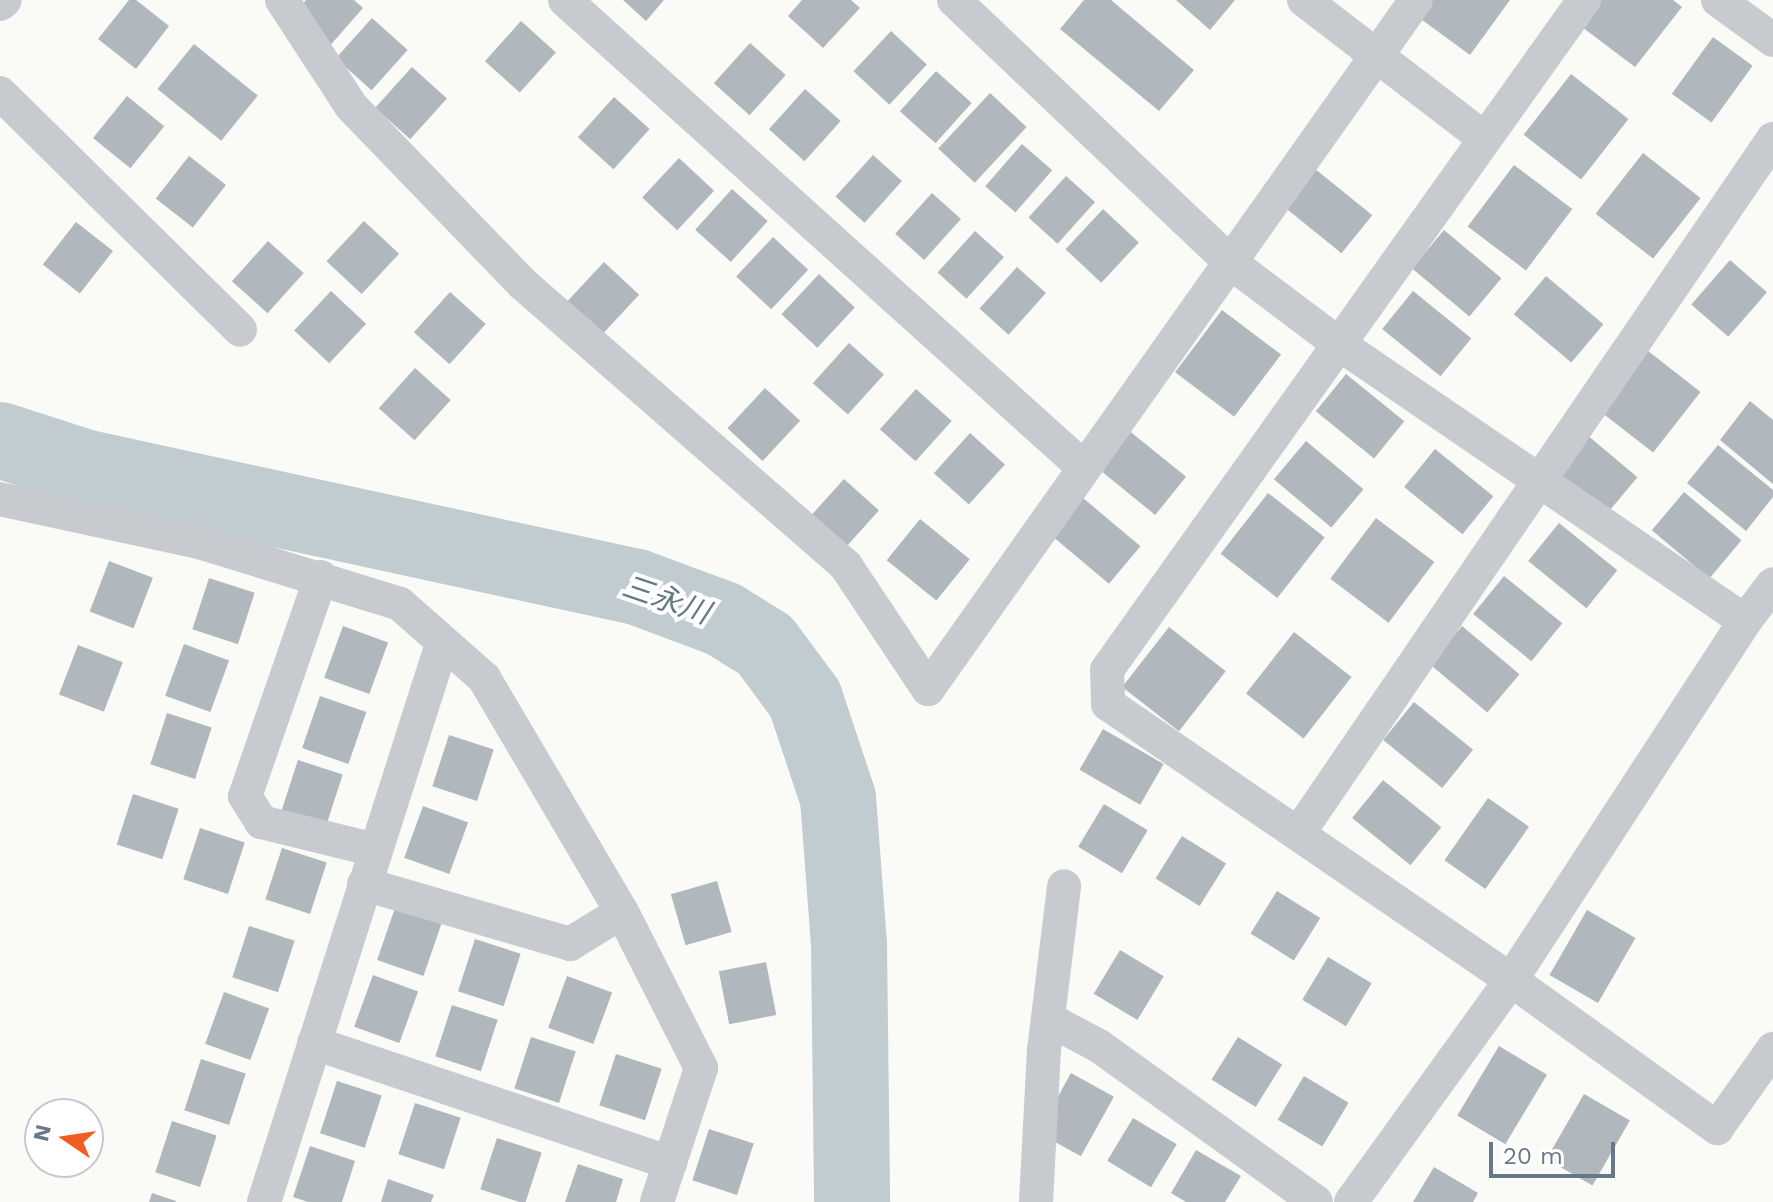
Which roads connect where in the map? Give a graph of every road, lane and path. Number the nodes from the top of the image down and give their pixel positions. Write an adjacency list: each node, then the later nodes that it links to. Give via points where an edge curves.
1 (5, 0): 9 (street)
2 (282, 0): 18 (street, via 351,106 523,284 846,566 928,689)
3 (565, 0): 18 (street)
4 (954, 0): 15 (street)
5 (1304, 0): 11 (street)
6 (1416, 0): 11 (street)
7 (1584, 0): 13 (street)
8 (1718, 0): 10 (street)
9 (0, 4)
10 (1773, 40)
11 (1376, 57): 13 (street); 15 (street)
12 (0, 93): 16 (street)
13 (1485, 139): 17 (street)
14 (1773, 139): 19 (street)
15 (1231, 263): 17 (street); 18 (street)
16 (240, 330)
17 (1339, 344): 19 (street); 25 (street, via 1107,670 1108,704)
18 (1083, 467)
19 (1540, 481): 23 (street); 25 (street)
20 (0, 499): 21 (street, via 199,542)
21 (321, 577): 24 (street, via 400,604); 26 (street, via 245,796 261,822)
22 (1773, 584): 23 (street)
23 (1745, 621): 30 (street)
24 (442, 644): 26 (street); 29 (street, via 484,678)
25 (1298, 834): 30 (street)
26 (376, 850): 27 (street)
27 (364, 884): 29 (street, via 570,944); 32 (street)
28 (1064, 886): 31 (street)
29 (622, 912): 34 (street, via 701,1068)
30 (1511, 980): 33 (street, via 1717,1128); 39 (street)
31 (1050, 1020): 37 (street); 38 (street, via 1099,1046)
32 (314, 1043): 34 (street); 35 (street)
33 (1773, 1049)
34 (670, 1163): 36 (street)
35 (264, 1202)
36 (657, 1202)
37 (1036, 1202)
38 (1316, 1202)
39 (1351, 1202)

